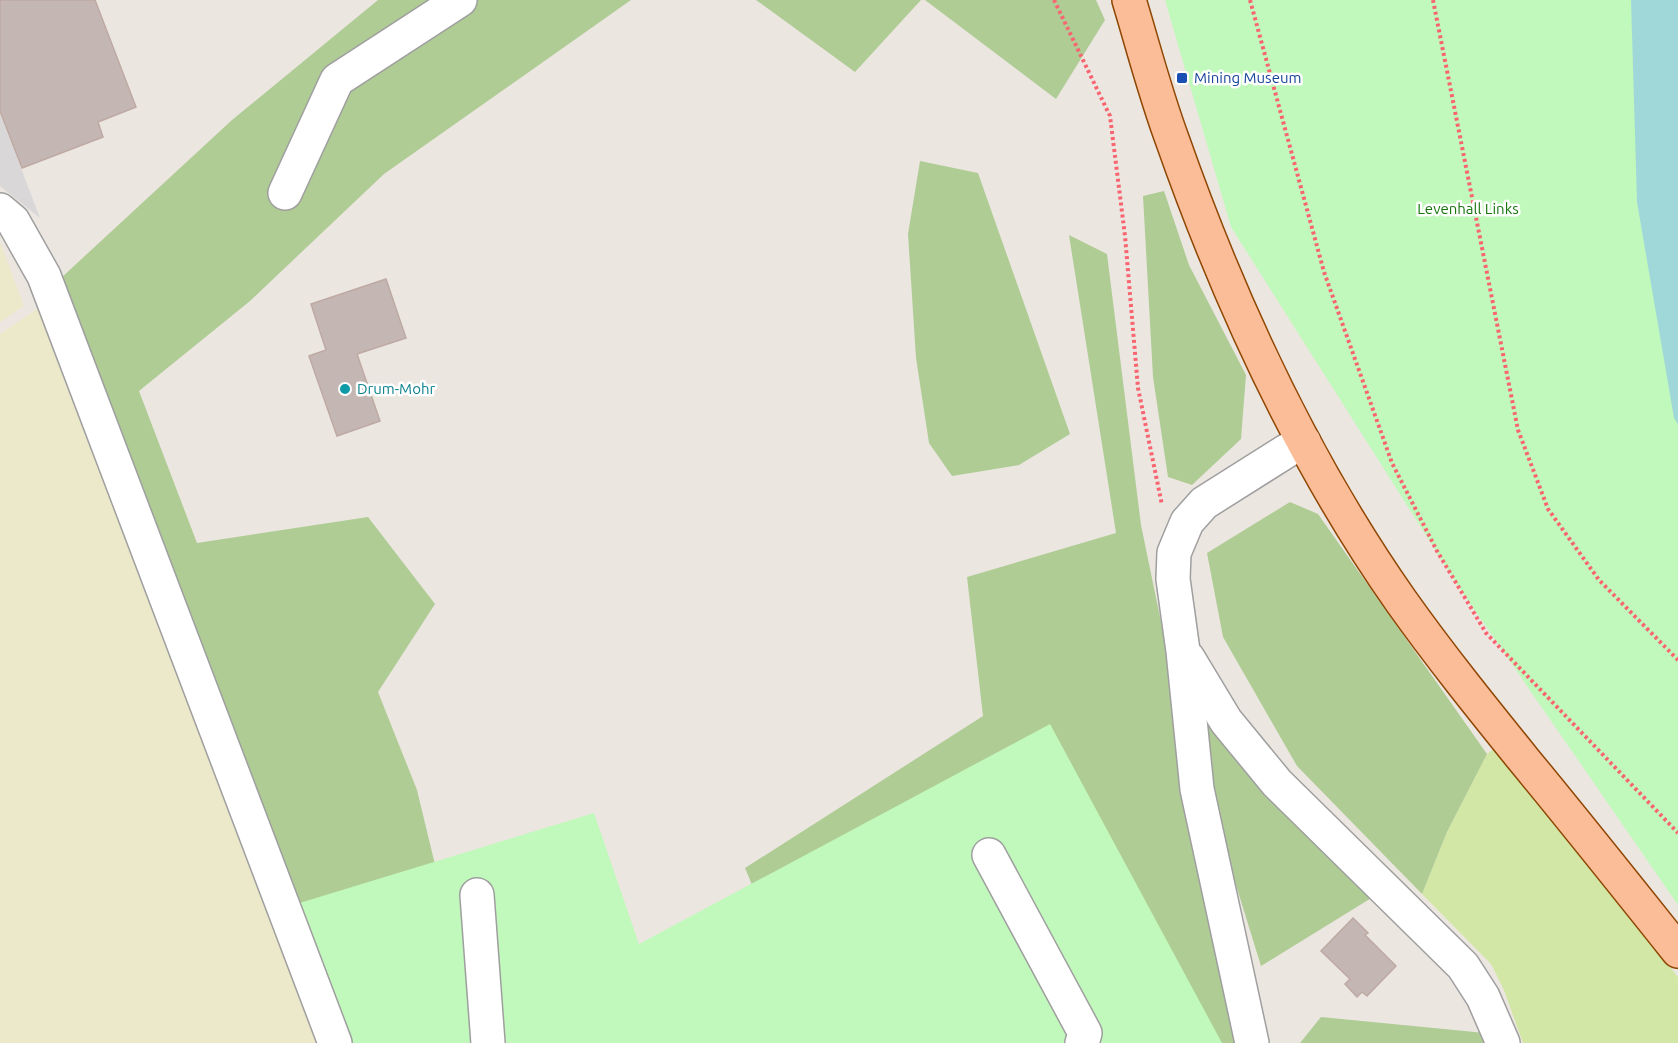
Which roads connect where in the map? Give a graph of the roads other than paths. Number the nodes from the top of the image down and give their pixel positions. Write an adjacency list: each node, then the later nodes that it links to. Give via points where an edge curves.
1 (460, 0): 3 (street, via 337,80)
2 (1129, 0): 5 (main road, via 1170,135 1209,240 1260,357)
3 (285, 193)
4 (0, 210): 10 (street, via 13,221 44,276)
5 (1304, 442): 6 (street, via 1204,502 1187,522 1174,553 1173,579); 9 (main road, via 1344,512 1433,645)
6 (1183, 651): 13 (street, via 1197,789); 14 (street, via 1226,721 1277,783 1462,966 1483,997)
7 (989, 855): 12 (street, via 1085,1034)
8 (477, 895): 11 (street)
9 (1678, 951)
10 (335, 1043)
11 (488, 1043)
12 (1082, 1043)
13 (1252, 1043)
14 (1503, 1043)

